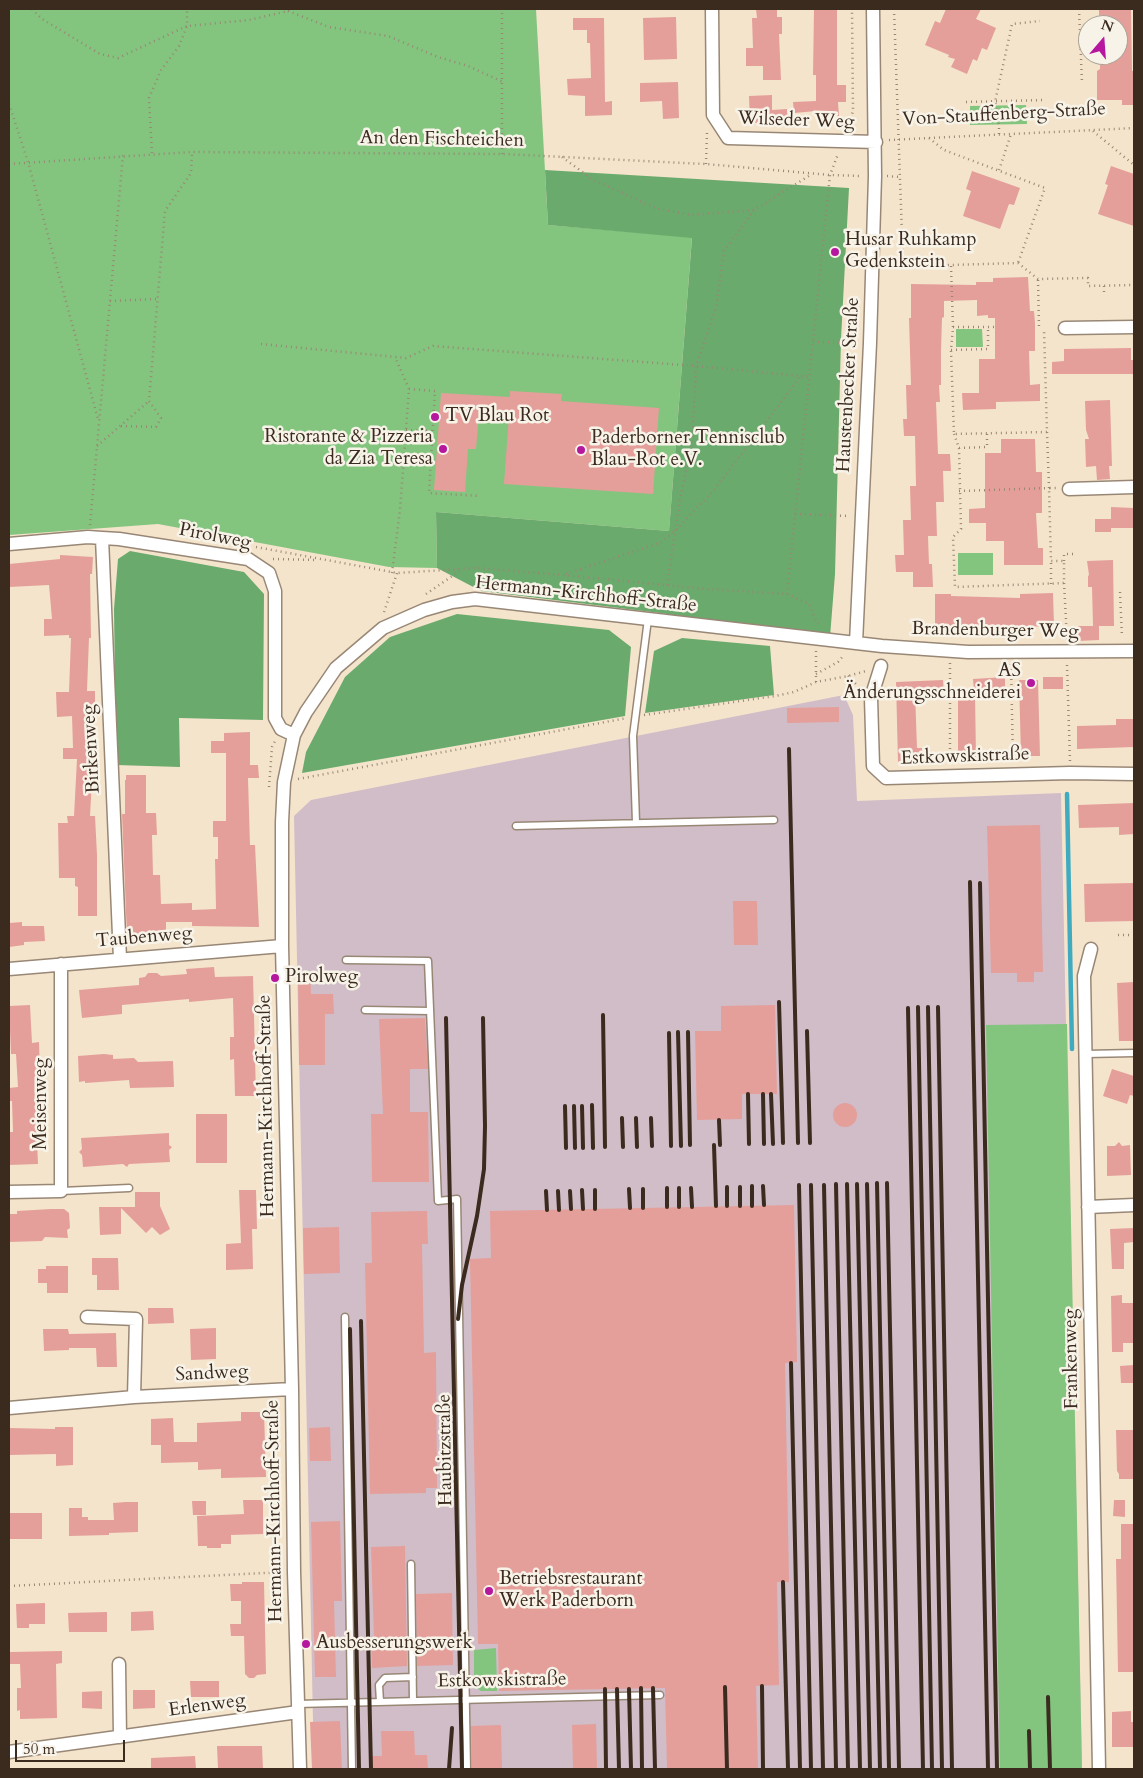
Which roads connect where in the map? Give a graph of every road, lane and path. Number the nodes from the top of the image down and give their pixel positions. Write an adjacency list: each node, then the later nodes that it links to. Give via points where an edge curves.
1 (32, 9): 11 (path, via 42,19 100,54 118,58)
2 (187, 9): 11 (path)
3 (502, 9): 12 (path)
4 (712, 9): 18 (street, Wilseder Weg)
5 (852, 9): 25 (path, via 853,111)
6 (873, 9): 26 (street, Haustenbecker Straße)
7 (894, 9): 24 (path)
8 (1079, 9): 13 (path)
9 (289, 10): 11 (path, via 249,20); 12 (path, via 329,27 388,36)
10 (1040, 20): 16 (path, via 1012,24)
11 (187, 26): 28 (path, via 149,98)
12 (503, 82): 29 (path)
13 (1082, 83)
14 (1043, 100): 16 (path)
15 (966, 102): 16 (path)
16 (995, 102): 21 (path)
17 (9, 104): 32 (path)
18 (713, 115): 25 (street, Wilseder Weg, via 728,138); 34 (path, via 708,122)
19 (1134, 128): 20 (path, Von-Stauffenberg-Straße)
20 (1092, 130): 22 (path, Von-Stauffenberg-Straße); 35 (path)
21 (999, 134): 22 (path, Von-Stauffenberg-Straße); 23 (path, Von-Stauffenberg-Straße)
22 (1011, 134): 36 (path)
23 (928, 137): 24 (path, Von-Stauffenberg-Straße); 36 (path, via 944,150)
24 (899, 138): 26 (path, Von-Stauffenberg-Straße); 42 (path, via 903,264)
25 (843, 142): 26 (street, Wilseder Weg); 38 (path)
26 (876, 142): 39 (street, Haustenbecker Straße)
27 (192, 152): 28 (path, An den Fischteichen); 29 (path, An den Fischteichen); 47 (path, via 191,173 165,211)
28 (152, 153): 30 (path, An den Fischteichen)
29 (502, 154): 31 (path, An den Fischteichen)
30 (123, 155): 32 (path, An den Fischteichen); 48 (path)
31 (561, 157): 34 (path, An den Fischteichen); 40 (path, via 592,179 655,208 690,215)
32 (28, 162): 33 (path, An den Fischteichen); 66 (path)
33 (9, 164)
34 (706, 164): 37 (path, An den Fischteichen)
35 (1134, 165)
36 (999, 170): 41 (path, via 1045,188)
37 (813, 174): 38 (path, An den Fischteichen); 40 (path)
38 (830, 175): 39 (path, An den Fischteichen); 56 (path)
39 (875, 176): 57 (street, Haustenbecker Straße)
40 (754, 210): 61 (path, via 724,251 716,308)
41 (1018, 264): 42 (path); 43 (path)
42 (951, 265): 49 (path)
43 (1038, 280): 45 (path, via 1088,278 1088,286); 53 (path)
44 (1134, 285): 45 (path)
45 (1104, 286): 46 (path)
46 (1104, 294)
47 (158, 299): 48 (path); 65 (path)
48 (110, 301): 66 (path)
49 (953, 327): 50 (path); 59 (path)
50 (988, 327): 51 (path); 59 (path, via 988,350)
51 (994, 327)
52 (1134, 327): 55 (street)
53 (1039, 328)
54 (1044, 328): 70 (path)
55 (1065, 328)
56 (813, 342): 57 (path); 63 (path)
57 (870, 343): 81 (street, Haustenbecker Straße)
58 (262, 344): 60 (path)
59 (951, 350): 72 (path)
60 (395, 357): 61 (path, via 406,358 433,346); 64 (path)
61 (696, 366): 62 (path); 82 (path, via 692,443)
62 (802, 376): 63 (path); 82 (path, via 714,490)
63 (810, 377): 80 (path)
64 (409, 389): 68 (path); 69 (path, via 435,391)
65 (149, 401): 67 (path); 67 (path, via 161,418 156,427)
66 (99, 423): 73 (path)
67 (121, 426): 73 (path)
68 (406, 430): 69 (path); 93 (path)
69 (433, 432): 79 (path, via 429,492)
70 (1047, 432): 71 (path); 76 (path)
71 (987, 433): 72 (path); 74 (path, via 987,448)
72 (954, 434): 74 (path)
73 (97, 447): 83 (path)
74 (959, 448): 78 (path)
75 (1134, 487): 77 (street)
76 (1049, 488): 77 (path); 78 (path); 90 (path)
77 (1069, 489)
78 (959, 491): 96 (path, via 960,529 953,537 955,587)
79 (480, 496)
80 (795, 514): 81 (path); 99 (path)
81 (861, 516): 105 (street, Haustenbecker Straße)
82 (676, 530): 94 (path, via 662,542); 97 (path)
83 (88, 537): 84 (street, Pirolweg); 85 (street, Pirolweg)
84 (102, 538): 88 (street, Pirolweg); 127 (street, Birkenweg)
85 (9, 544)
86 (254, 547): 89 (path)
87 (1075, 554): 91 (path, via 1064,554)
88 (248, 559): 89 (path); 114 (street, Pirolweg, via 269,573 275,591 275,718 281,728)
89 (324, 560): 93 (path)
90 (1051, 561): 91 (path); 96 (path)
91 (1064, 561): 95 (path)
92 (461, 570): 93 (path); 94 (path, via 477,568); 100 (path)
93 (392, 573)
94 (564, 574): 97 (path)
95 (1064, 583): 96 (path); 109 (path)
96 (1051, 584)
97 (667, 585): 99 (path)
98 (1120, 592): 107 (path)
99 (787, 594): 104 (path, via 809,604 817,623)
100 (422, 596)
101 (392, 610): 102 (path)
102 (384, 613)
103 (648, 620): 105 (street, Hermann-Kirchhoff-Straße); 113 (lane); 114 (street, Hermann-Kirchhoff-Straße, via 475,599 424,610 383,628 336,668)
104 (825, 627)
105 (856, 643): 106 (street, Brandenburger Weg); 111 (path, via 838,662)
106 (950, 651): 108 (street, Brandenburger Weg); 118 (path)
107 (1128, 651): 109 (street, Brandenburger Weg)
108 (1011, 652): 109 (street, Brandenburger Weg); 117 (path)
109 (1067, 652): 115 (path)
110 (881, 666): 118 (street, Estkowskistraße, via 870,698 873,766 886,778)
111 (816, 674)
112 (848, 676): 113 (path, via 816,682 775,696)
113 (635, 716): 119 (path); 121 (lane)
114 (294, 736): 119 (street, Hermann-Kirchhoff-Straße)
115 (1070, 773): 116 (street, Estkowskistraße); 117 (street, Estkowskistraße)
116 (1134, 774)
117 (1013, 775): 118 (street, Estkowskistraße)
118 (951, 776)
119 (284, 782): 125 (street, Hermann-Kirchhoff-Straße)
120 (774, 820): 121 (lane)
121 (636, 822): 122 (lane)
122 (516, 826)
123 (1118, 935): 124 (path)
124 (1134, 935)
125 (282, 946): 127 (street, Taubenweg); 142 (street, Hermann-Kirchhoff-Straße)
126 (1092, 949): 134 (street, Frankenweg, via 1084,976)
127 (120, 959): 129 (street, Taubenweg)
128 (346, 960): 132 (lane, via 428,962)
129 (62, 964): 130 (street, Taubenweg); 136 (street, Meisenweg)
130 (9, 969)
131 (365, 1010): 132 (lane)
132 (430, 1011): 151 (lane, Haubitzstraße, via 438,1201 457,1199)
133 (1134, 1053): 134 (lane)
134 (1086, 1054): 139 (street, Frankenweg)
135 (128, 1188): 136 (lane)
136 (61, 1191): 137 (street)
137 (9, 1192)
138 (1134, 1206): 139 (street)
139 (1088, 1207): 161 (street, Frankenweg)
140 (87, 1317): 143 (street, via 136,1319)
141 (345, 1317): 154 (lane)
142 (292, 1389): 143 (street, Sandweg); 146 (street, Hermann-Kirchhoff-Straße)
143 (134, 1397): 144 (street, Sandweg)
144 (9, 1408)
145 (412, 1564): 149 (lane)
146 (294, 1572): 147 (path); 155 (street, Hermann-Kirchhoff-Straße)
147 (9, 1586)
148 (119, 1664): 156 (street)
149 (413, 1677): 152 (lane, via 385,1678 379,1685); 153 (lane)
150 (660, 1696): 151 (lane, Estkowskistraße)
151 (466, 1700): 153 (lane, Estkowskistraße); 160 (lane, Haubitzstraße)
152 (380, 1702): 153 (lane, Estkowskistraße); 154 (lane, Estkowskistraße)
153 (413, 1702)
154 (352, 1703): 155 (lane, Estkowskistraße); 159 (lane)
155 (298, 1708): 156 (street, Erlenweg); 158 (street, Hermann-Kirchhoff-Straße)
156 (120, 1737): 157 (street, Erlenweg)
157 (9, 1752)
158 (300, 1769)
159 (352, 1769)
160 (467, 1769)
161 (1099, 1769)

